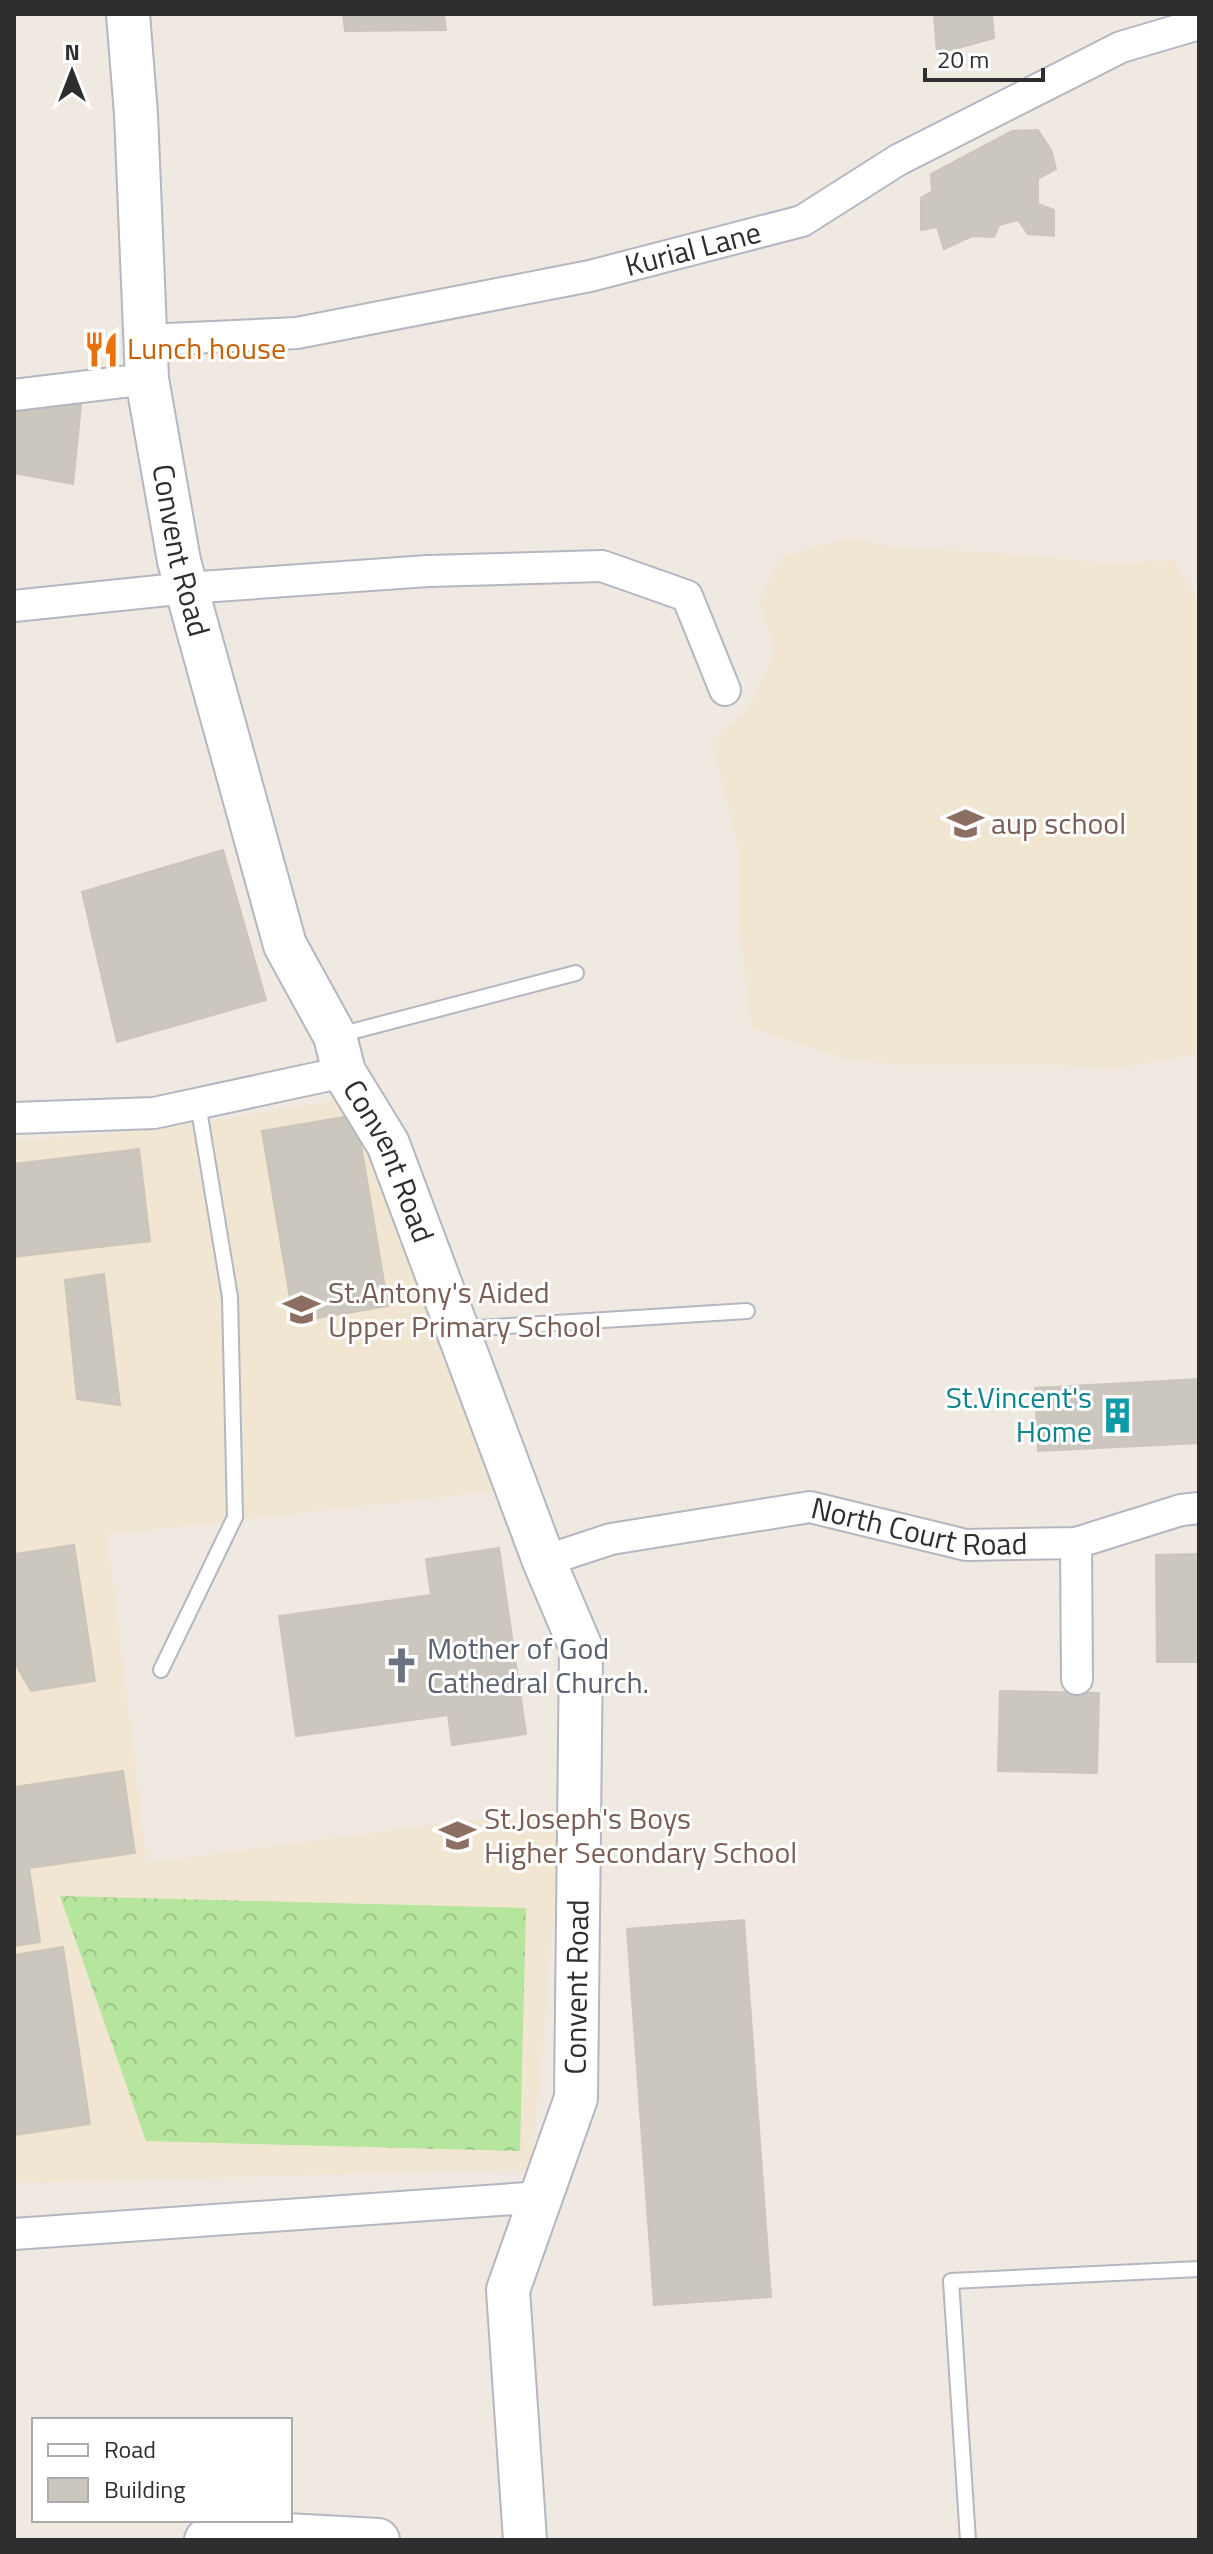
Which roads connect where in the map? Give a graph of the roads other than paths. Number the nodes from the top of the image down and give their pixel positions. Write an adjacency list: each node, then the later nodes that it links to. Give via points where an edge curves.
1 (128, 14): 3 (street, Convent Road)
2 (1199, 24): 3 (street, Kurial Lane, via 1121,47 898,160 802,221 590,276)
3 (146, 359): 4 (street, Kurial Lane); 5 (street, Convent Road)
4 (14, 395)
5 (187, 588): 6 (street); 7 (street, via 428,571 602,566 687,596); 9 (street, Convent Road, via 285,945)
6 (14, 606)
7 (725, 690)
8 (576, 973): 9 (lane)
9 (339, 1054): 10 (street); 13 (street, Convent Road, via 388,1144)
10 (198, 1104): 11 (street, via 154,1113); 17 (lane, via 230,1297 235,1517)
11 (14, 1118)
12 (747, 1311): 13 (lane)
13 (457, 1330): 16 (street, Convent Road)
14 (1199, 1508): 15 (street, North Court Road)
15 (1076, 1543): 16 (street, North Court Road, via 966,1545 810,1507 611,1539); 18 (street)
16 (544, 1561): 19 (street, Convent Road, via 581,1648 576,2098)
17 (161, 1670)
18 (1077, 1679)
19 (542, 2197): 20 (street); 24 (street, Convent Road, via 508,2290)
20 (14, 2234)
21 (1199, 2269): 25 (lane, via 951,2281)
22 (206, 2540): 23 (street, via 267,2534)
23 (378, 2540)
24 (525, 2540)
25 (968, 2540)

